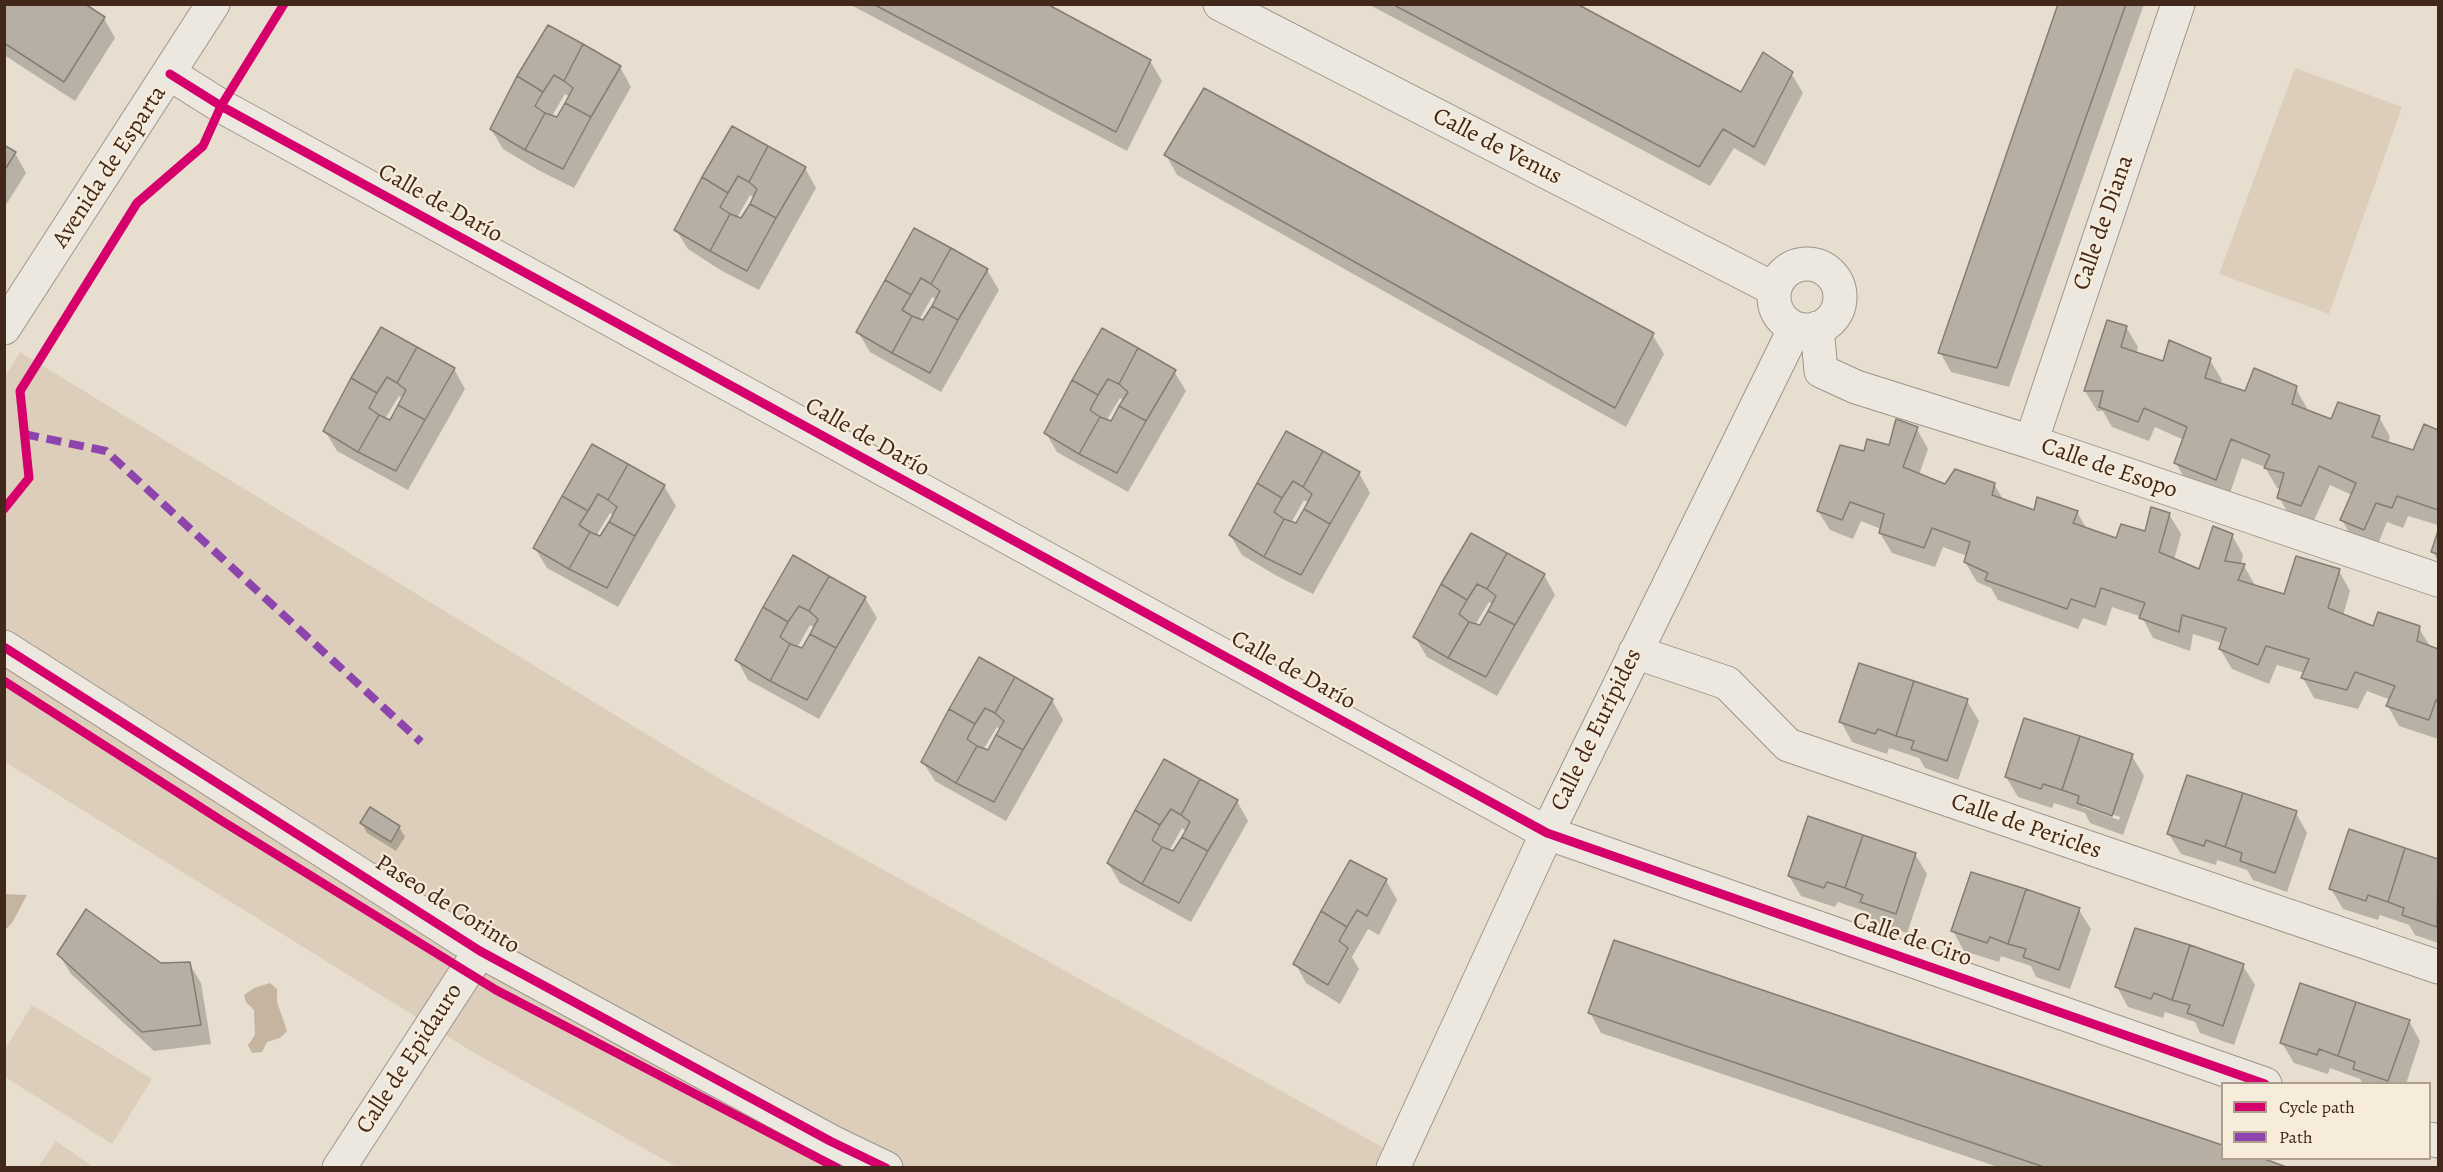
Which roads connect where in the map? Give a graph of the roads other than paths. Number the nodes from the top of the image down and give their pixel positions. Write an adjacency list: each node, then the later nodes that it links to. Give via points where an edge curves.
1 (1220, 4): 5 (street, Calle de Venus)
2 (2178, 4): 8 (street, Calle de Diana)
3 (208, 6): 4 (street, Avenida de Esparta)
4 (170, 74): 6 (street, Avenida de Esparta); 12 (street, Calle de Darío, via 232,112)
5 (1774, 289): 7 (street, via 1773,301 1784,322); 7 (street, via 1781,275 1793,266 1823,268 1834,278 1840,292 1839,307 1831,320)
6 (10, 310)
7 (1806, 328): 8 (street, Calle de Esopo, via 1821,371 1856,387); 11 (street, Calle de Eurípides)
8 (2031, 442): 9 (street, Calle de Esopo)
9 (2439, 580)
10 (4, 647): 13 (street, Paseo de Corinto)
11 (1635, 652): 12 (street, Calle de Eurípides); 14 (street, Calle de Pericles, via 1726,683 1788,745)
12 (1547, 833): 15 (street, Calle de Ciro); 18 (street, Calle de Eurípides)
13 (480, 951): 16 (street, Calle de Epidauro); 17 (street, Paseo de Corinto, via 830,1141)
14 (2439, 967)
15 (2262, 1082)
16 (339, 1167)
17 (886, 1167)
18 (1393, 1167)

